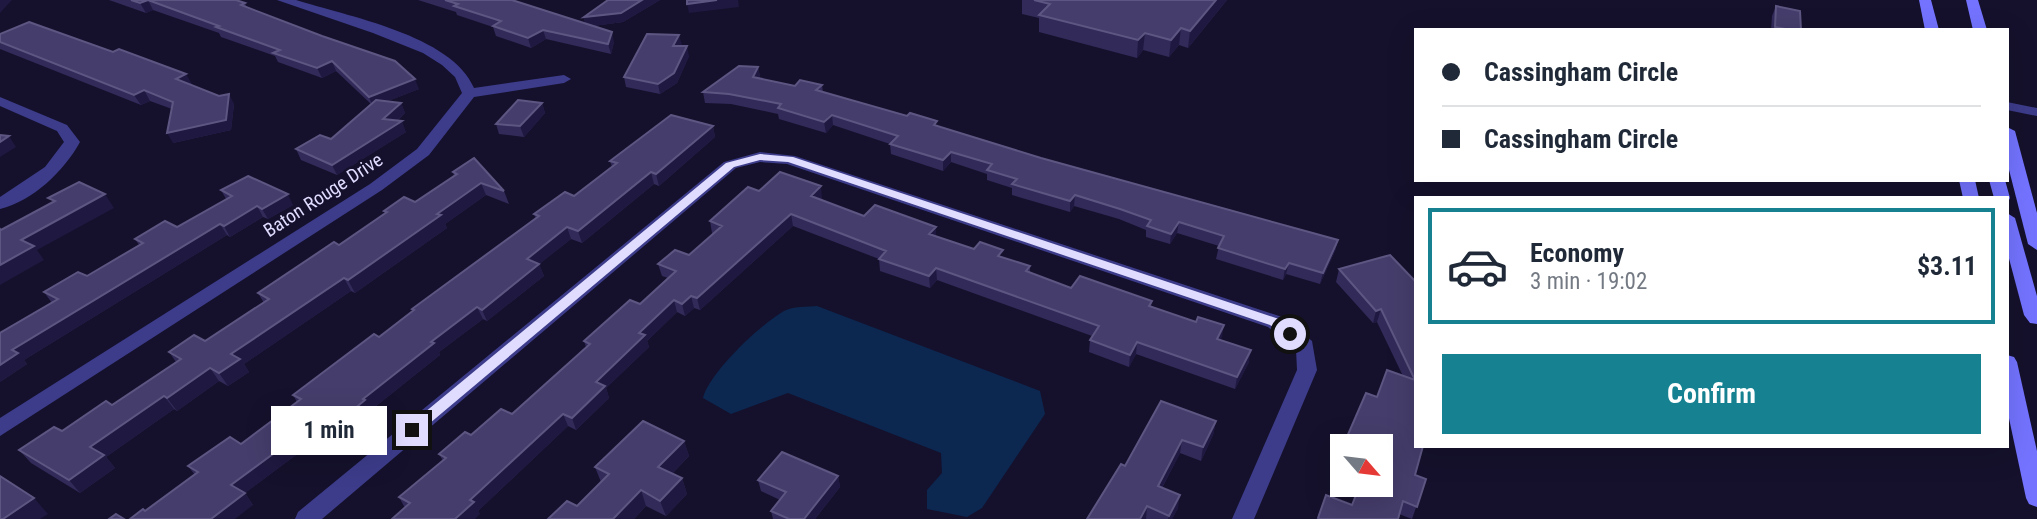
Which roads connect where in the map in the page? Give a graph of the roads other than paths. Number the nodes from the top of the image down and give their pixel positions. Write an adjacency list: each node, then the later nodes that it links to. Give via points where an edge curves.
1 (283, 0): 7 (street, via 422,47 460,74)
2 (1925, 0): 4 (main road)
3 (1972, 0): 5 (main road)
4 (1932, 28)
5 (1979, 28)
6 (564, 79): 7 (street)
7 (469, 93): 17 (street, Baton Rouge Drive, via 423,152 376,187)
8 (0, 101): 12 (street, via 62,128 72,142 63,160 27,190)
9 (2009, 106): 10 (street)
10 (2037, 112)
11 (2009, 139): 14 (main road)
12 (0, 204)
13 (2009, 225): 15 (main road)
14 (2037, 244)
15 (2037, 318)
16 (2009, 371): 18 (main road)
17 (0, 428)
18 (2037, 498)
19 (306, 519): 20 (street, via 730,165 760,157 789,159 1275,322 1305,346 1307,370)
20 (1243, 519)

